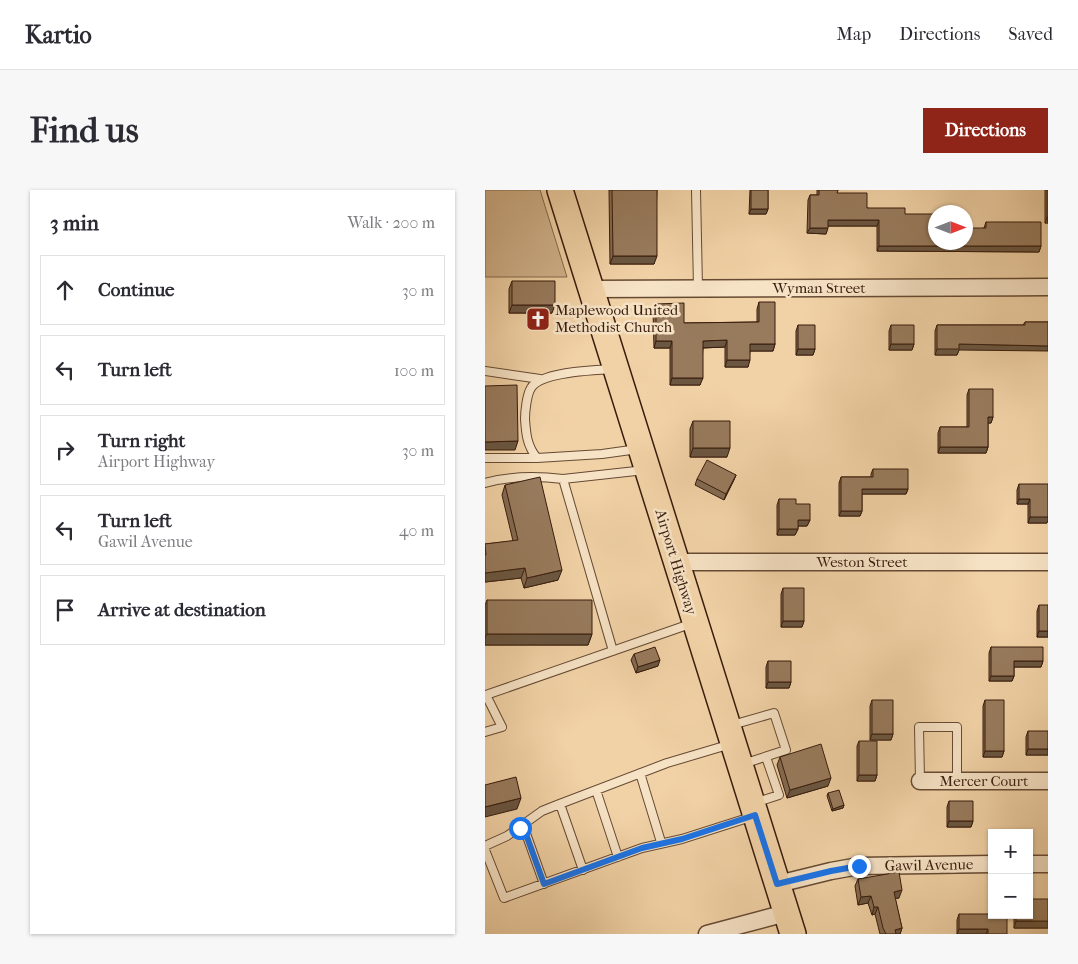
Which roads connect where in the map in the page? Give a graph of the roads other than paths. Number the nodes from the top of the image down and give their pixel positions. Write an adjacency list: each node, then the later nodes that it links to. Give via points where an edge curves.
1 (560, 190): 5 (main road, Airport Highway)
2 (696, 190): 4 (lane)
3 (1048, 287): 4 (street, Wyman Street)
4 (698, 288): 5 (street, Wyman Street)
5 (590, 289): 6 (main road, Airport Highway)
6 (615, 368): 8 (lane, via 573,372); 11 (main road, Airport Highway)
7 (485, 371): 8 (lane)
8 (540, 380): 10 (lane, via 530,388 525,417 528,447)
9 (485, 458): 10 (lane)
10 (537, 458): 11 (lane, via 601,454)
11 (643, 459): 12 (lane); 14 (main road, Airport Highway)
12 (563, 479): 13 (lane, via 500,479); 17 (lane)
13 (485, 483)
14 (675, 562): 15 (street, Weston Street); 16 (main road, Airport Highway)
15 (1048, 562)
16 (695, 622): 17 (lane); 19 (main road, Airport Highway)
17 (613, 650): 18 (lane, via 486,695 502,727)
18 (485, 732)
19 (733, 745): 20 (lane); 20 (lane, via 774,713 786,750); 21 (lane); 27 (main road, Airport Highway)
20 (766, 757): 27 (lane, via 779,795)
21 (641, 773): 25 (lane); 29 (lane)
22 (957, 780): 23 (street, Mercer Court); 23 (lane, via 957,728 919,727); 24 (street, Mercer Court)
23 (920, 781)
24 (1048, 781)
25 (595, 790): 26 (lane); 32 (lane)
26 (559, 804): 28 (lane, via 542,811); 36 (lane)
27 (754, 809): 29 (lane, via 682,839); 38 (main road, Airport Highway)
28 (523, 826): 30 (lane); 37 (lane)
29 (661, 842): 32 (lane)
30 (485, 846)
31 (485, 850): 37 (lane, via 504,898)
32 (618, 857): 36 (lane)
33 (988, 864): 38 (street, Gawil Avenue, via 859,866)
34 (1033, 864): 35 (street)
35 (1048, 864)
36 (583, 870): 37 (lane)
37 (544, 884)
38 (777, 884): 39 (main road, Airport Highway)
39 (789, 923): 40 (street)
40 (708, 934)

